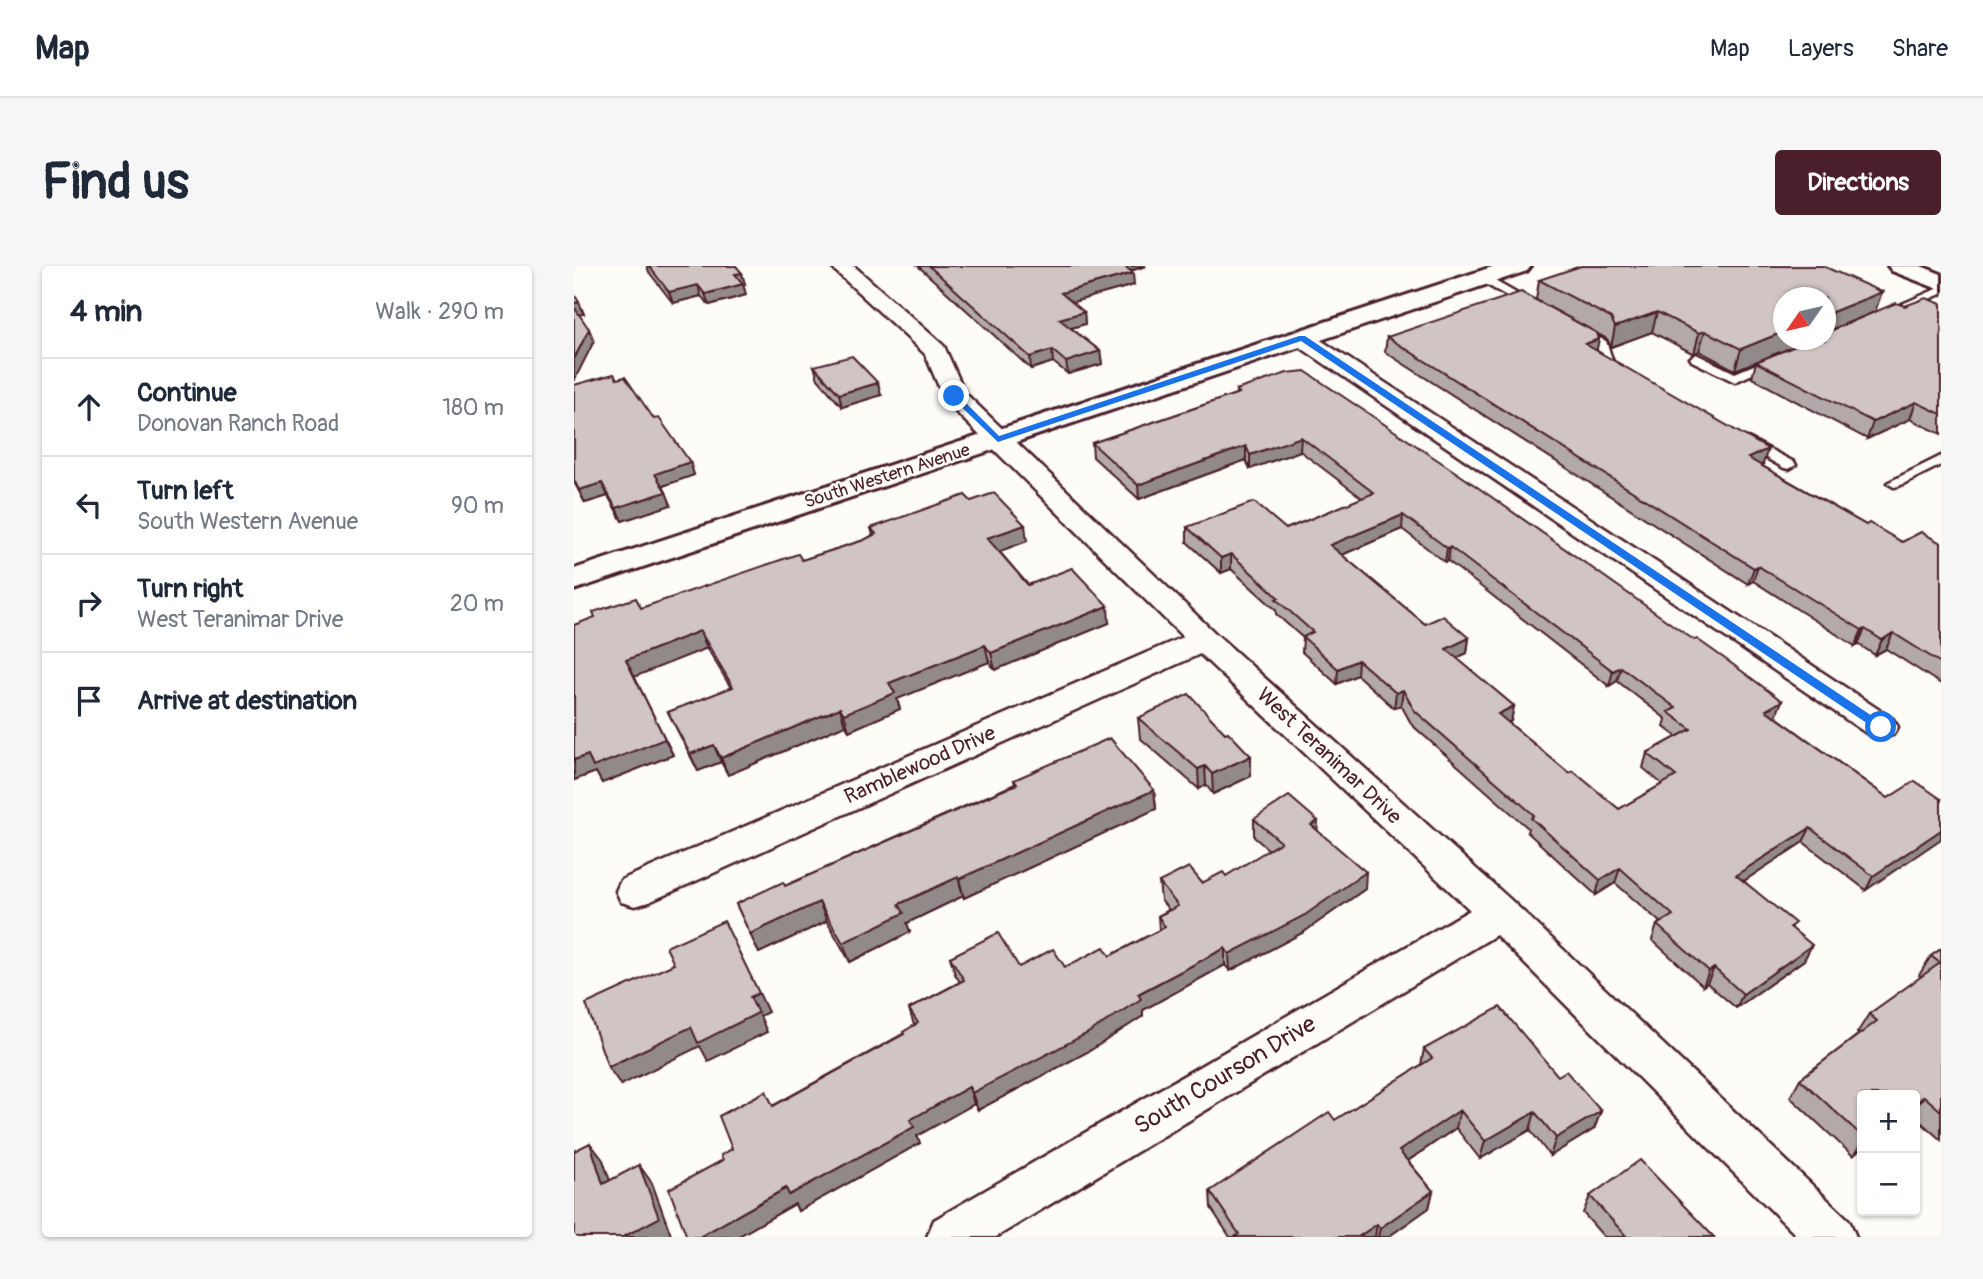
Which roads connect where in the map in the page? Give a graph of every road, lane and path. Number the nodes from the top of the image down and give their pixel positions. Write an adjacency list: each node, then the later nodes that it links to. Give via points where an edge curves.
1 (841, 266): 15 (street, West Teranimar Drive, via 936,351 954,396)
2 (1518, 266): 4 (street, South Western Avenue)
3 (1904, 267): 5 (street)
4 (1482, 278): 7 (lane); 10 (street, South Western Avenue)
5 (1941, 283)
6 (1941, 290): 8 (lane)
7 (1543, 312)
8 (1871, 320)
9 (1567, 325): 13 (lane, via 1602,345 1607,364)
10 (1302, 338): 15 (street, South Western Avenue); 21 (street)
11 (1791, 354): 12 (lane, via 1735,378)
12 (1696, 358)
13 (1631, 377)
14 (1741, 438): 17 (lane)
15 (998, 439): 19 (street, South Western Avenue); 20 (street, West Teranimar Drive)
16 (1941, 460): 18 (lane)
17 (1790, 466)
18 (1894, 483)
19 (574, 580)
20 (1204, 640): 22 (street, Ramblewood Drive); 23 (street, West Teranimar Drive)
21 (1881, 727)
22 (635, 891)
23 (1499, 913): 24 (street, South Courson Drive); 25 (street, West Teranimar Drive)
24 (951, 1237)
25 (1832, 1237)

